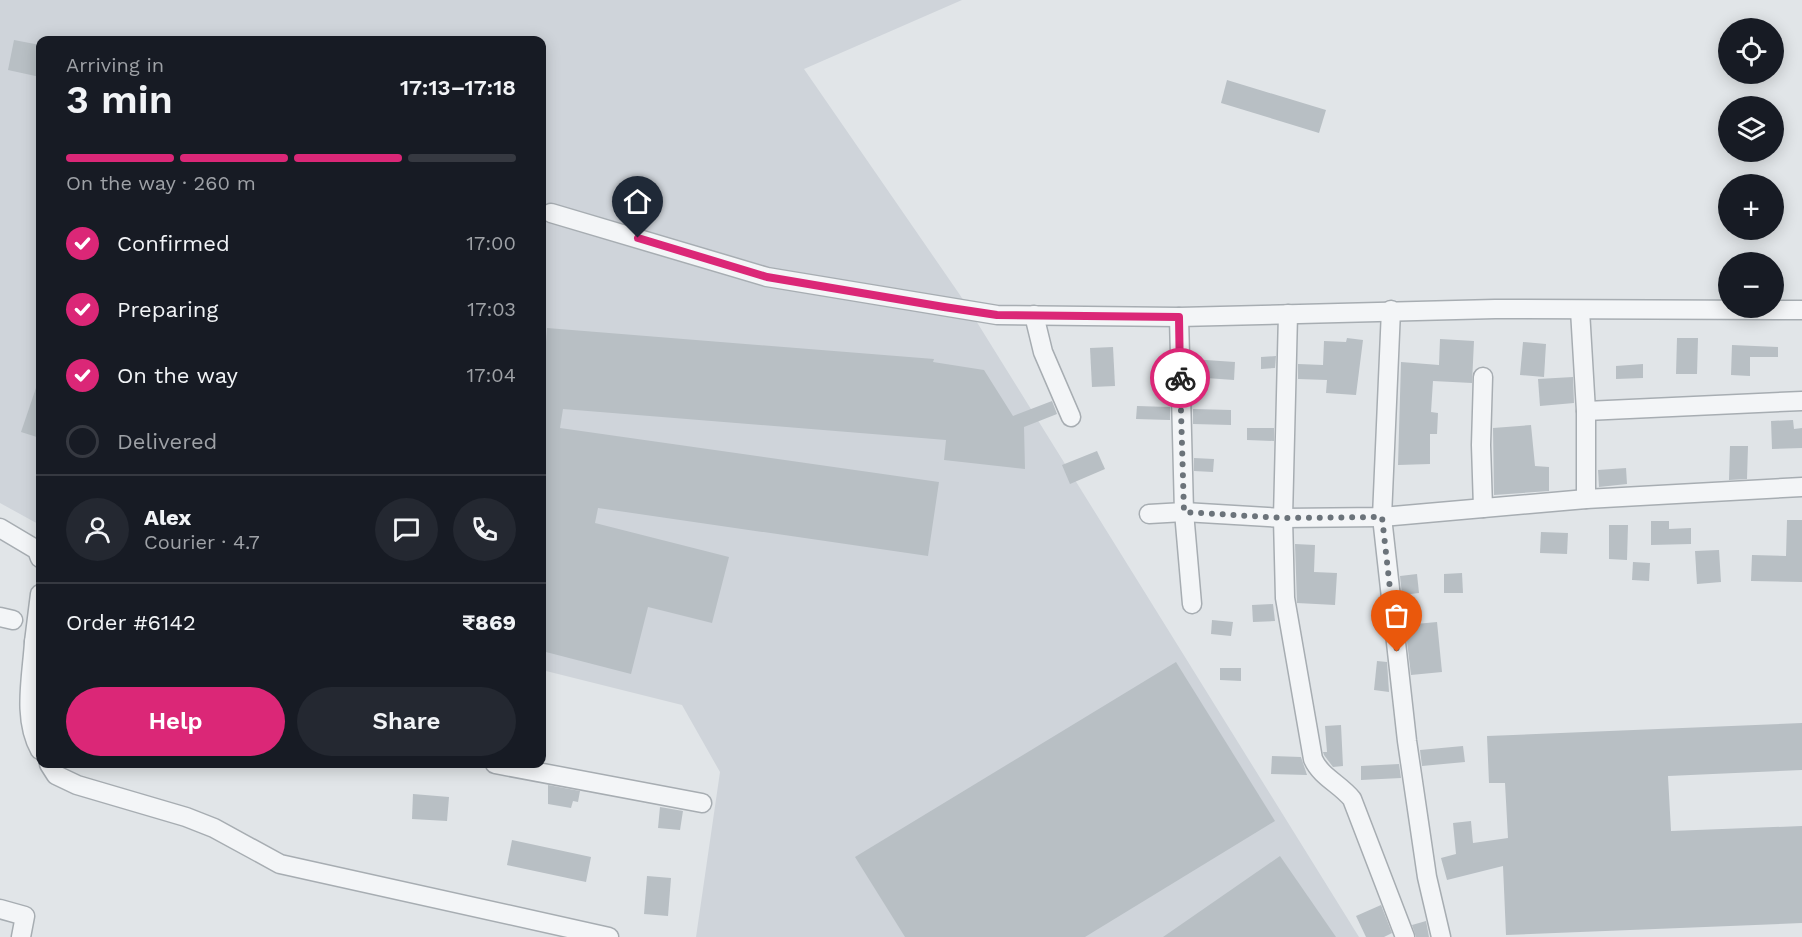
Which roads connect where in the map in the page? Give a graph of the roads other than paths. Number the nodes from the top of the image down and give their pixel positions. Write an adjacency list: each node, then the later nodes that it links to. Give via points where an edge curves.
1 (552, 213): 6 (street, via 767,277 976,312)
2 (1391, 310): 3 (street); 5 (street); 17 (street)
3 (1580, 310): 4 (street); 10 (street)
4 (1802, 310)
5 (1288, 314): 7 (street); 18 (street)
6 (1034, 315): 7 (street); 11 (street, via 1043,352)
7 (1179, 317): 15 (street)
8 (1483, 377): 14 (street)
9 (1802, 401): 10 (street)
10 (1586, 411): 13 (street)
11 (1071, 417)
12 (1802, 487): 13 (street)
13 (1586, 499): 14 (street)
14 (1484, 508): 17 (street)
15 (1184, 512): 16 (street); 18 (street); 21 (street)
16 (1149, 514)
17 (1382, 517): 18 (street); 31 (street, via 1407,741 1427,877)
18 (1283, 518): 30 (street, via 1285,598 1313,759 1318,771 1352,799)
19 (0, 528): 20 (street)
20 (36, 548)
21 (1192, 604)
22 (36, 652): 23 (street, via 29,711)
23 (36, 742)
24 (52, 768): 29 (street, via 56,775 77,785 214,828 280,864)
25 (516, 768): 26 (street)
26 (702, 803)
27 (0, 909): 28 (street, via 25,916)
28 (21, 937)
29 (609, 937)
30 (1405, 937)
31 (1441, 937)

